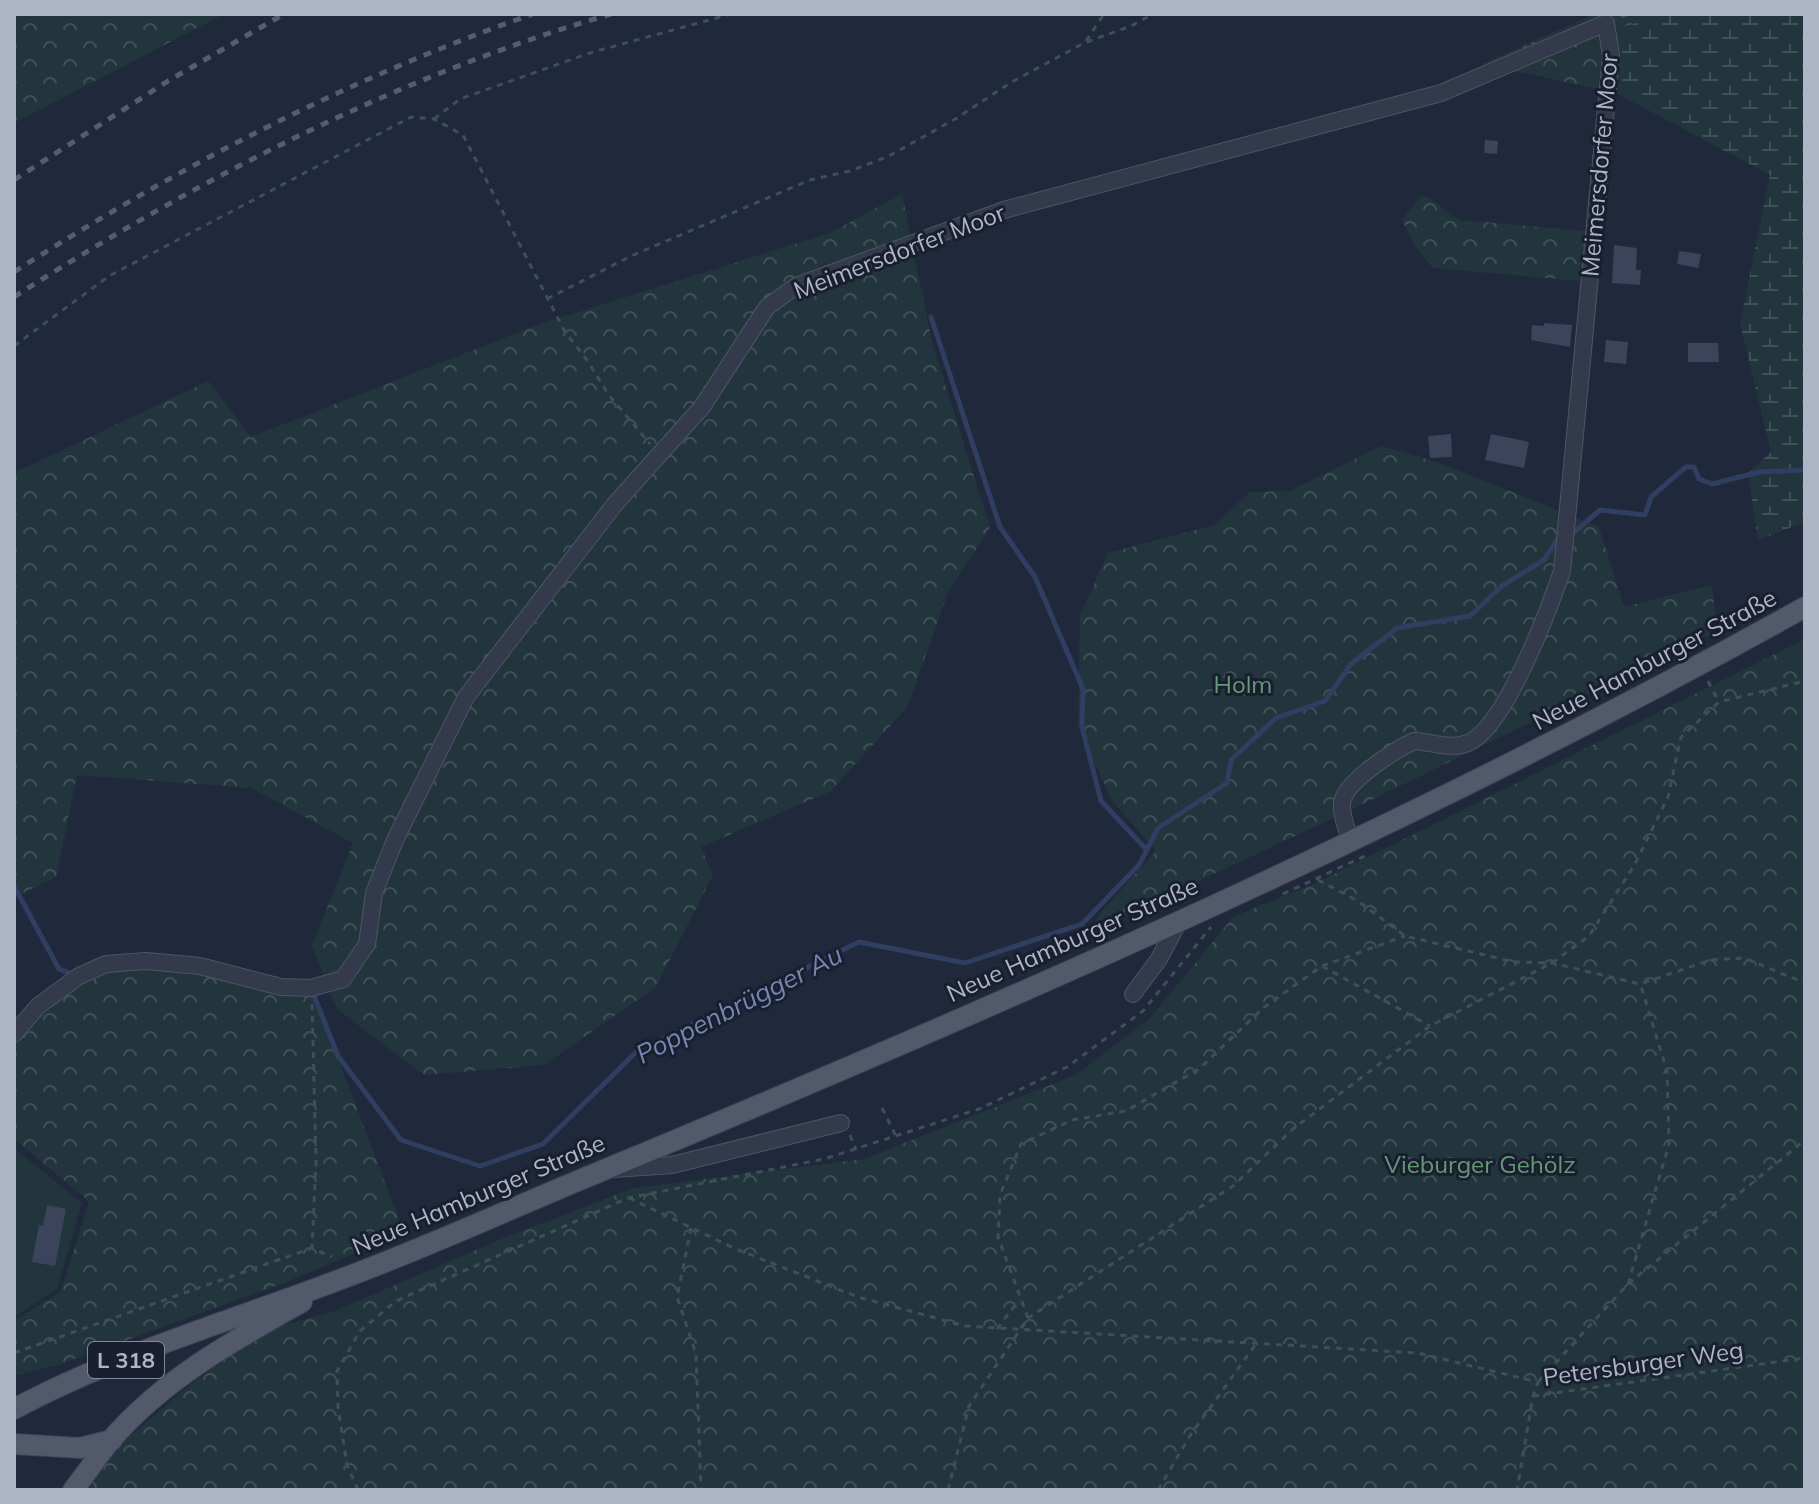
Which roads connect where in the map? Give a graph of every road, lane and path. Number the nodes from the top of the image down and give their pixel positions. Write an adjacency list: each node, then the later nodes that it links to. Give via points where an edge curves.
1 (731, 14): 5 (path, via 548,67 460,99)
2 (1104, 14): 4 (path)
3 (1153, 14): 4 (path)
4 (1084, 43): 6 (path, via 889,156 810,180 631,256)
5 (434, 119): 6 (path, via 463,135); 7 (path, via 411,117 109,276)
6 (547, 299): 8 (path, via 608,394)
7 (14, 346)
8 (661, 456): 13 (street, Meimersdorfer Moor, via 702,407 767,307 796,286 1004,210 1441,93 1606,23 1611,56 1562,571 1546,619 1489,726 1456,746 1414,741 1352,784 1342,801); 24 (street, Meimersdorfer Moor, via 615,504 466,697 395,840 374,893 367,944 343,979)
9 (1805, 607): 13 (main road, Neue Hamburger Straße / L 318, via 1532,753)
10 (1720, 674): 12 (path, via 1708,680)
11 (1805, 681): 12 (path)
12 (1719, 702): 20 (path, via 1681,737 1668,797 1628,876 1589,936)
13 (1351, 841): 17 (main road, Neue Hamburger Straße / L 318)
14 (1375, 851): 15 (path)
15 (1318, 880): 16 (path); 19 (path)
16 (1279, 896)
17 (1179, 921): 25 (street); 32 (main road, Neue Hamburger Straße / L 318)
18 (1214, 924): 30 (path, via 1143,1011 1067,1067 979,1109)
19 (1405, 936): 20 (path, via 1514,962); 21 (path)
20 (1552, 963): 23 (path); 26 (path)
21 (1322, 966): 26 (path); 39 (path, via 1263,1008 1199,1069 1126,1111 1072,1120 1021,1144 1000,1195 998,1237)
22 (1805, 983): 23 (path, via 1744,958 1711,960)
23 (1640, 984): 38 (path, via 1667,1071 1669,1144)
24 (311, 988): 27 (street, Meimersdorfer Moor, via 281,987 200,966 106,964 38,1006); 35 (path, via 316,1103)
25 (1133, 994)
26 (1430, 1026): 40 (path, via 1293,1129 1233,1186)
27 (14, 1034)
28 (882, 1108): 30 (path)
29 (841, 1123): 32 (street, via 672,1165)
30 (897, 1138): 33 (path, via 824,1159)
31 (1805, 1140): 38 (path)
32 (603, 1170): 37 (main road, Neue Hamburger Straße / L 318)
33 (628, 1198): 34 (path); 54 (path, via 404,1296 360,1331 337,1371 347,1465)
34 (691, 1228): 41 (path, via 858,1297 965,1326); 55 (path, via 677,1297 696,1354)
35 (312, 1248): 36 (path); 44 (path)
36 (332, 1257)
37 (343, 1279): 48 (main road, L 318, via 214,1323); 51 (main road, via 199,1363)
38 (1628, 1284): 46 (path)
39 (1019, 1300): 40 (path); 41 (path)
40 (1028, 1318): 42 (path)
41 (997, 1329): 42 (path)
42 (1019, 1330): 43 (path); 56 (path, via 969,1406)
43 (1256, 1344): 46 (path, via 1418,1353); 57 (path)
44 (14, 1353)
45 (1805, 1358): 47 (path, Petersburger Weg)
46 (1538, 1382): 47 (path)
47 (1533, 1396): 58 (path, Petersburger Weg)
48 (37, 1397): 49 (main road); 50 (main road, L 318)
49 (14, 1402)
50 (14, 1409)
51 (112, 1440): 52 (main road, via 68,1448); 53 (main road)
52 (14, 1444)
53 (73, 1490)
54 (358, 1490)
55 (701, 1490)
56 (948, 1490)
57 (1158, 1490)
58 (1517, 1490)

